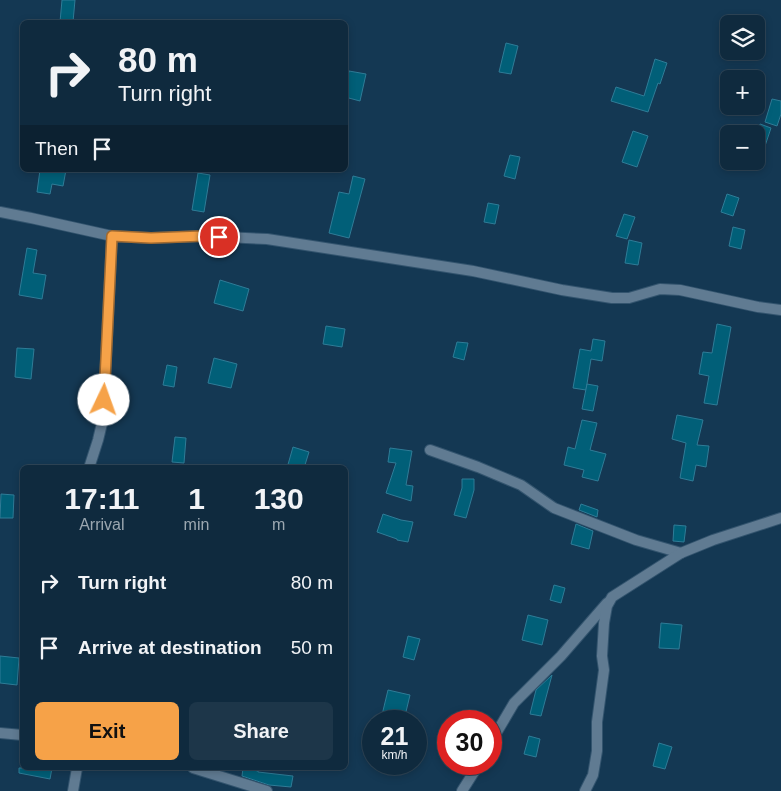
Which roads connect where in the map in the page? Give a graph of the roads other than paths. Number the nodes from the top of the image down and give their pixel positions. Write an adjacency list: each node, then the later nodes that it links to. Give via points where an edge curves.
1 (0, 212): 2 (street)
2 (112, 236): 3 (street, via 267,239 473,271 612,298 629,298 660,289 680,290); 5 (street, via 103,419)
3 (781, 310)
4 (430, 450): 7 (street, via 521,485 554,508 636,540)
5 (90, 465)
6 (781, 518): 7 (street)
7 (681, 553): 8 (street)
8 (612, 597): 9 (street, via 561,656 514,703); 18 (street, via 604,622 604,670 597,751 593,775)
9 (502, 723)
10 (0, 733): 11 (street)
11 (20, 735)
12 (77, 770): 15 (street)
13 (199, 770): 16 (street)
14 (472, 775): 17 (street)
15 (73, 791)
16 (268, 791)
17 (462, 791)
18 (585, 791)

